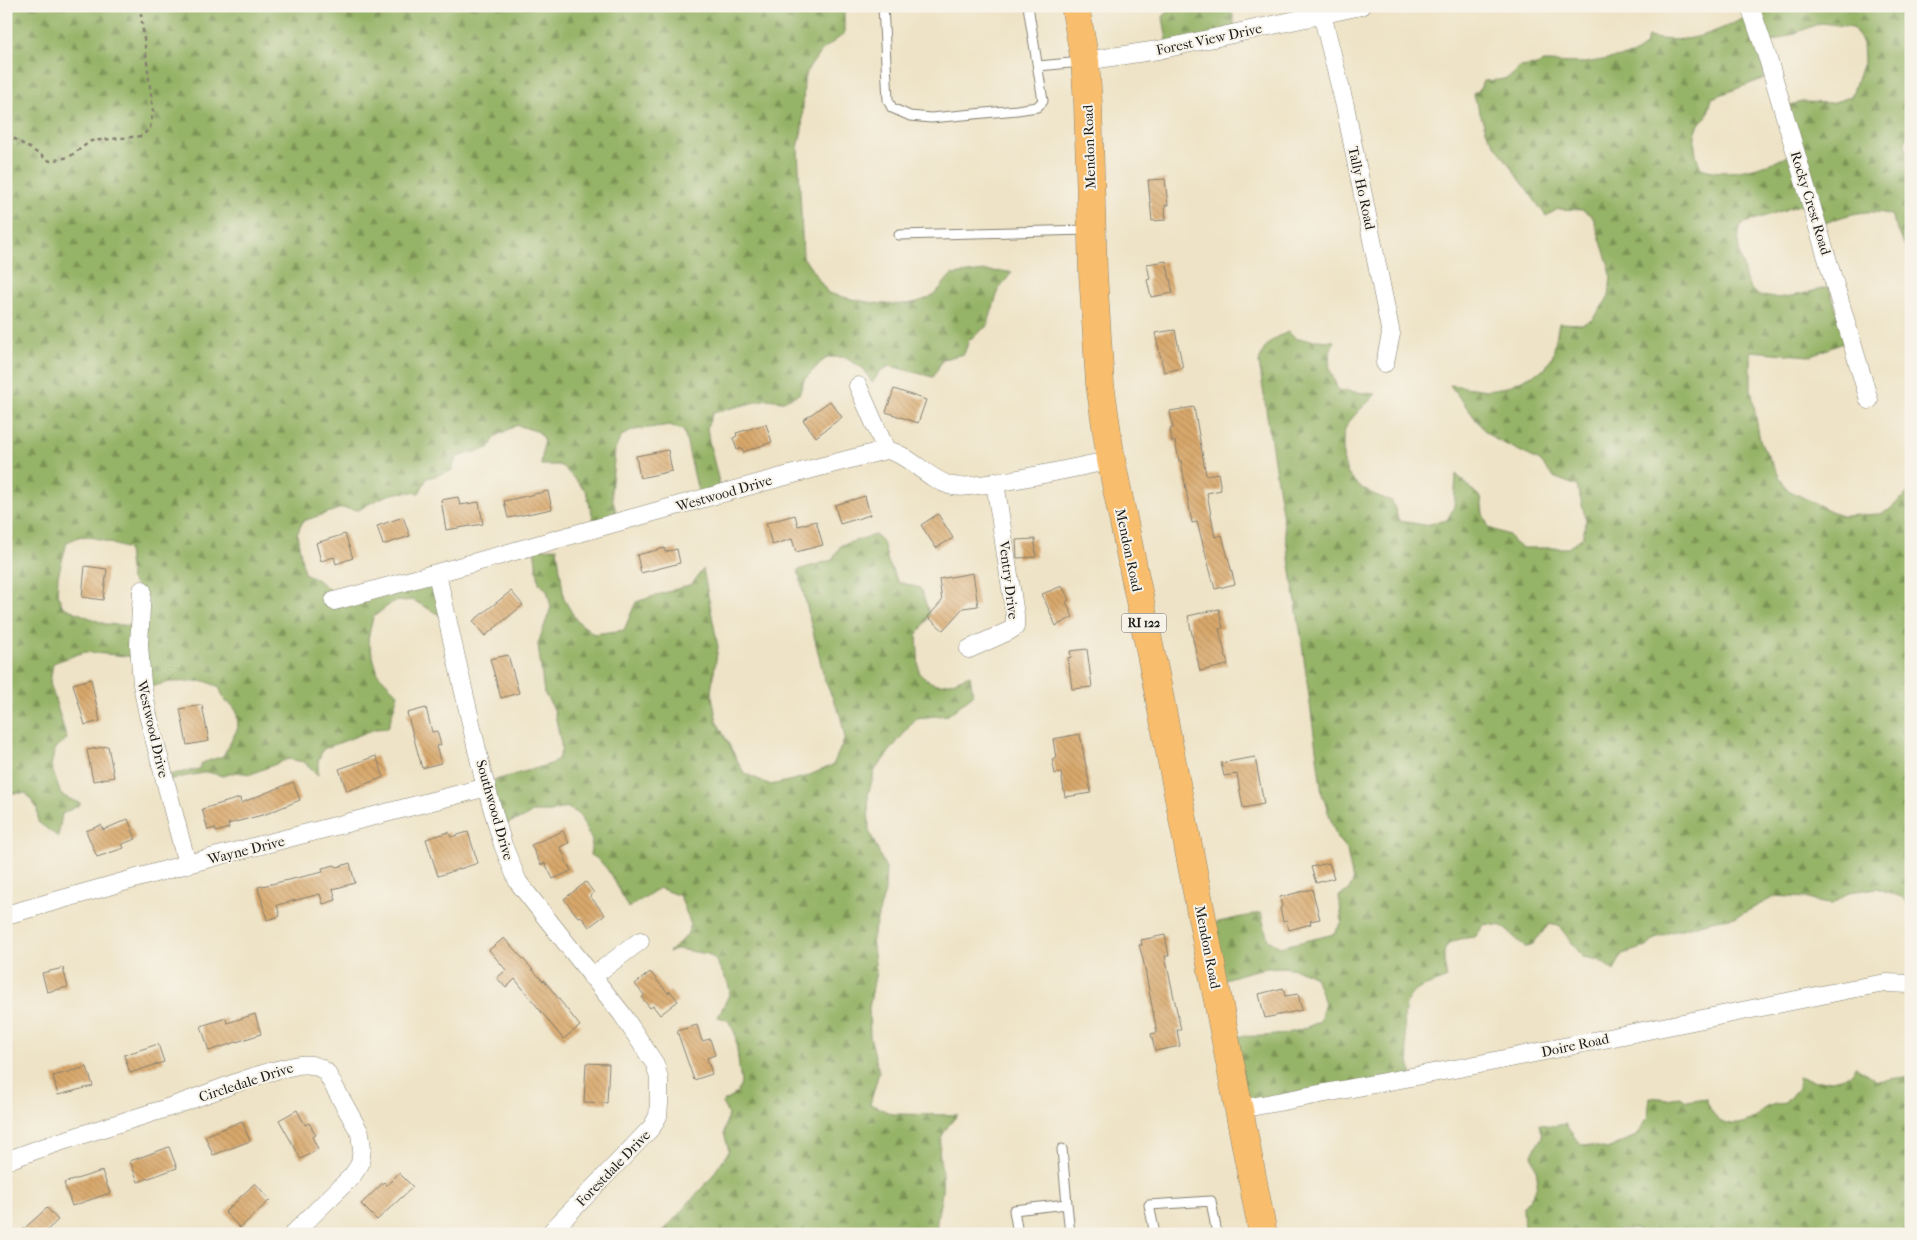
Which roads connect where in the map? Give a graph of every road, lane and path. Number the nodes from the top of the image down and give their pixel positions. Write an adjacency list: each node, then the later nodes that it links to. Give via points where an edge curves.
1 (140, 6): 10 (path, via 153,111 150,128 142,136 91,141 69,158 50,160)
2 (883, 6): 9 (lane, via 888,100 892,108 910,116 931,118 1037,107 1043,101)
3 (1028, 6): 9 (lane)
4 (1075, 6): 8 (main road, Mendon Road / RI 122)
5 (1362, 6): 7 (street, Forest View Drive)
6 (1750, 6): 15 (street, Rocky Crest Road)
7 (1322, 14): 8 (street, Forest View Drive, via 1158,50); 13 (street, Tally Ho Road, via 1345,106 1391,334)
8 (1085, 62): 9 (lane); 11 (main road, Mendon Road / RI 122)
9 (1038, 66)
10 (6, 136)
11 (1091, 230): 12 (lane); 17 (main road, Mendon Road / RI 122, via 1100,384)
12 (899, 235)
13 (1385, 363)
14 (858, 386): 16 (street)
15 (1869, 400)
16 (886, 450): 18 (street, via 895,451 949,486); 19 (street, Westwood Drive, via 608,524)
17 (1111, 460): 18 (street); 30 (main road, Mendon Road / RI 122)
18 (995, 482): 22 (street, Ventry Drive, via 1015,627)
19 (437, 574): 21 (street, Westwood Drive); 23 (street, Southwood Drive)
20 (142, 590): 24 (street, Westwood Drive, via 139,646 142,684)
21 (334, 601)
22 (969, 649)
23 (487, 787): 24 (street, Wayne Drive); 27 (street, Southwood Drive, via 503,845 518,882)
24 (187, 864): 25 (street, Wayne Drive)
25 (6, 915)
26 (640, 941): 27 (street)
27 (592, 978): 29 (street, Southwood Drive)
28 (1911, 984): 30 (street, Doire Road, via 1886,983 1851,989)
29 (622, 1014): 35 (street, Forestdale Drive, via 655,1064 659,1078 658,1116 652,1127)
30 (1240, 1109): 40 (main road, Mendon Road / RI 122)
31 (1062, 1149): 33 (lane)
32 (6, 1161): 34 (street, Circledale Drive, via 240,1082 294,1066 318,1066 326,1072 360,1134 360,1164 352,1176)
33 (1067, 1204): 36 (lane, via 1014,1210); 37 (lane)
34 (293, 1234)
35 (549, 1234)
36 (1018, 1234)
37 (1070, 1234)
38 (1155, 1234): 39 (lane, via 1149,1205 1211,1201)
39 (1217, 1234)
40 (1263, 1234)

